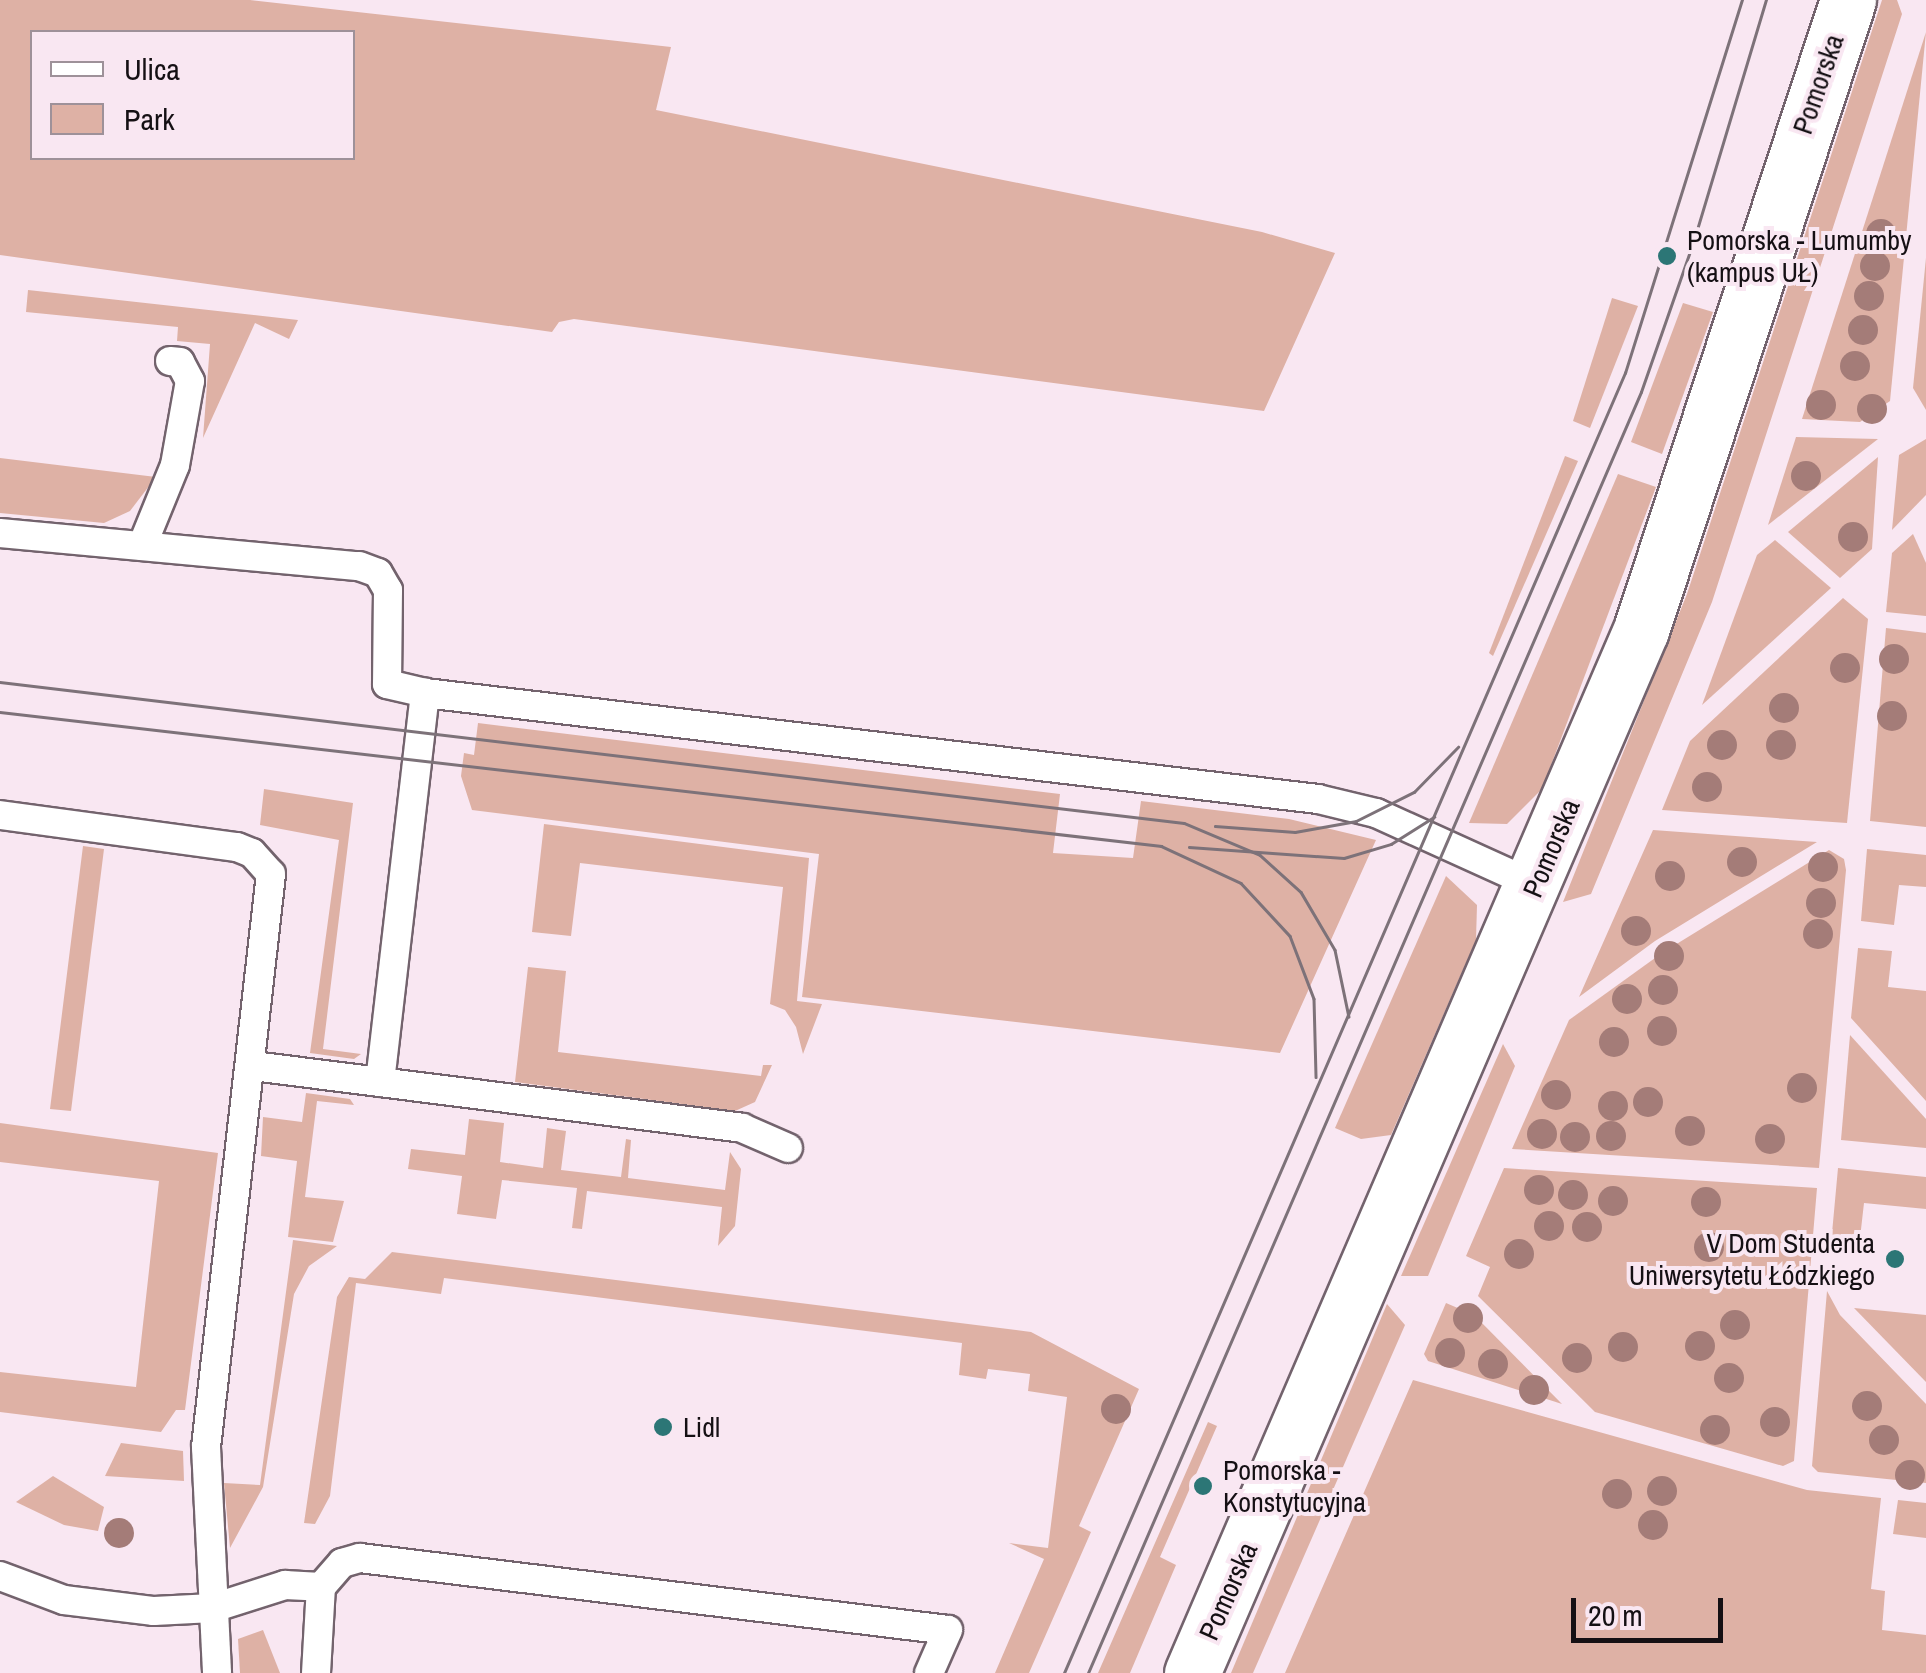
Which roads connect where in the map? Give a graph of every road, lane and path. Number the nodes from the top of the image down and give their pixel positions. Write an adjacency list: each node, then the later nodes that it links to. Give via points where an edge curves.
1 (1848, 0): 7 (street, Pomorska, via 1641,630)
2 (170, 361): 4 (lane, via 180,362 190,381 175,465)
3 (0, 533): 4 (lane)
4 (142, 546): 5 (lane, via 378,573 390,605 383,676 396,689)
5 (424, 693): 7 (lane, via 1318,799 1376,813); 9 (lane)
6 (0, 815): 8 (lane, via 237,847 264,862 273,889)
7 (1535, 884): 17 (street, Pomorska)
8 (254, 1066): 9 (lane); 13 (lane, via 206,1447)
9 (380, 1082): 10 (lane, via 742,1128)
10 (788, 1148)
11 (0, 1576): 13 (lane, via 97,1605)
12 (321, 1587): 13 (lane, via 255,1591); 15 (lane); 16 (lane, via 342,1563 375,1559 948,1630)
13 (213, 1608): 14 (lane)
14 (217, 1673)
15 (316, 1673)
16 (928, 1673)
17 (1192, 1673)

